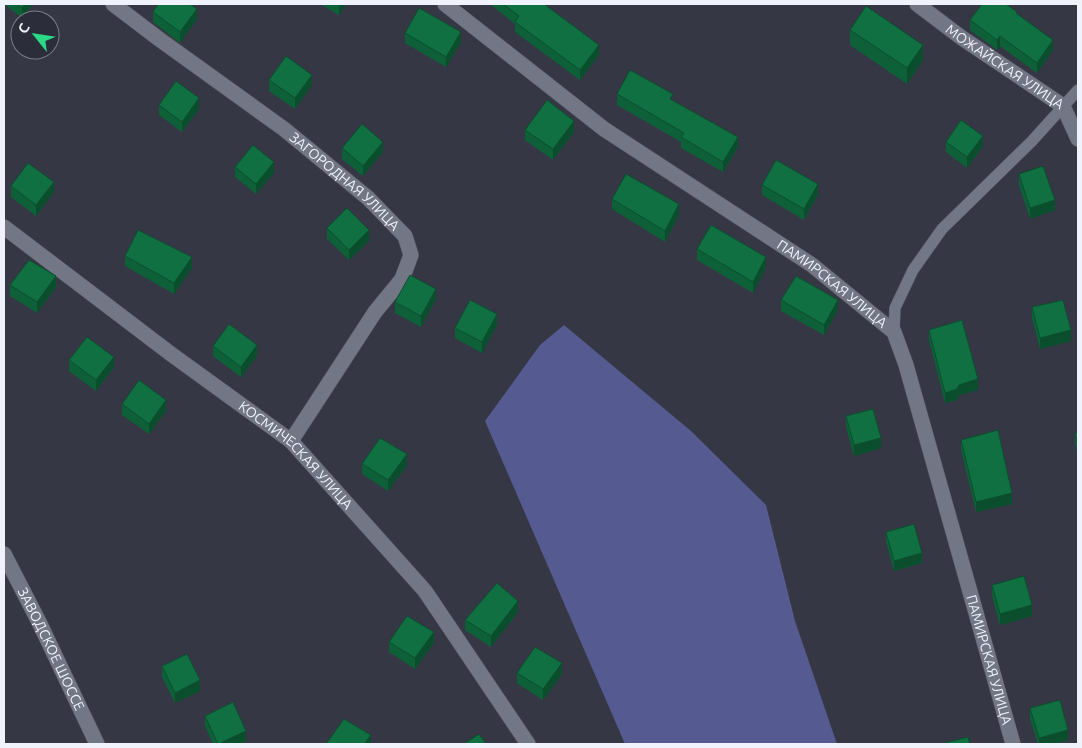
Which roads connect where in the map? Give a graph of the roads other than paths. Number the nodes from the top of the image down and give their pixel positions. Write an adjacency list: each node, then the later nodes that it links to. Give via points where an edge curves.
1 (113, 4): 9 (street, ЗАГОРОДНАЯ УЛИЦА, via 284,129 368,198 405,236 411,255 402,279 375,312)
2 (445, 4): 8 (street, ПАМИРСКАЯ УЛИЦА, via 604,129 812,264)
3 (917, 4): 5 (street, МОЖАЙСКАЯ УЛИЦА)
4 (1078, 90): 5 (lane)
5 (1063, 106): 6 (street, МОЖАЙСКАЯ УЛИЦА); 8 (lane, via 942,229 913,270 895,308)
6 (1078, 139)
7 (4, 227): 9 (street, КОСМИЧЕСКАЯ УЛИЦА)
8 (894, 332): 13 (street, ПАМИРСКАЯ УЛИЦА)
9 (291, 441): 12 (street, КОСМИЧЕСКАЯ УЛИЦА, via 425,591)
10 (5, 561): 11 (street, ЗАВОДСКОЕ ШОССЕ, via 40,624)
11 (97, 744)
12 (528, 744)
13 (1013, 744)

